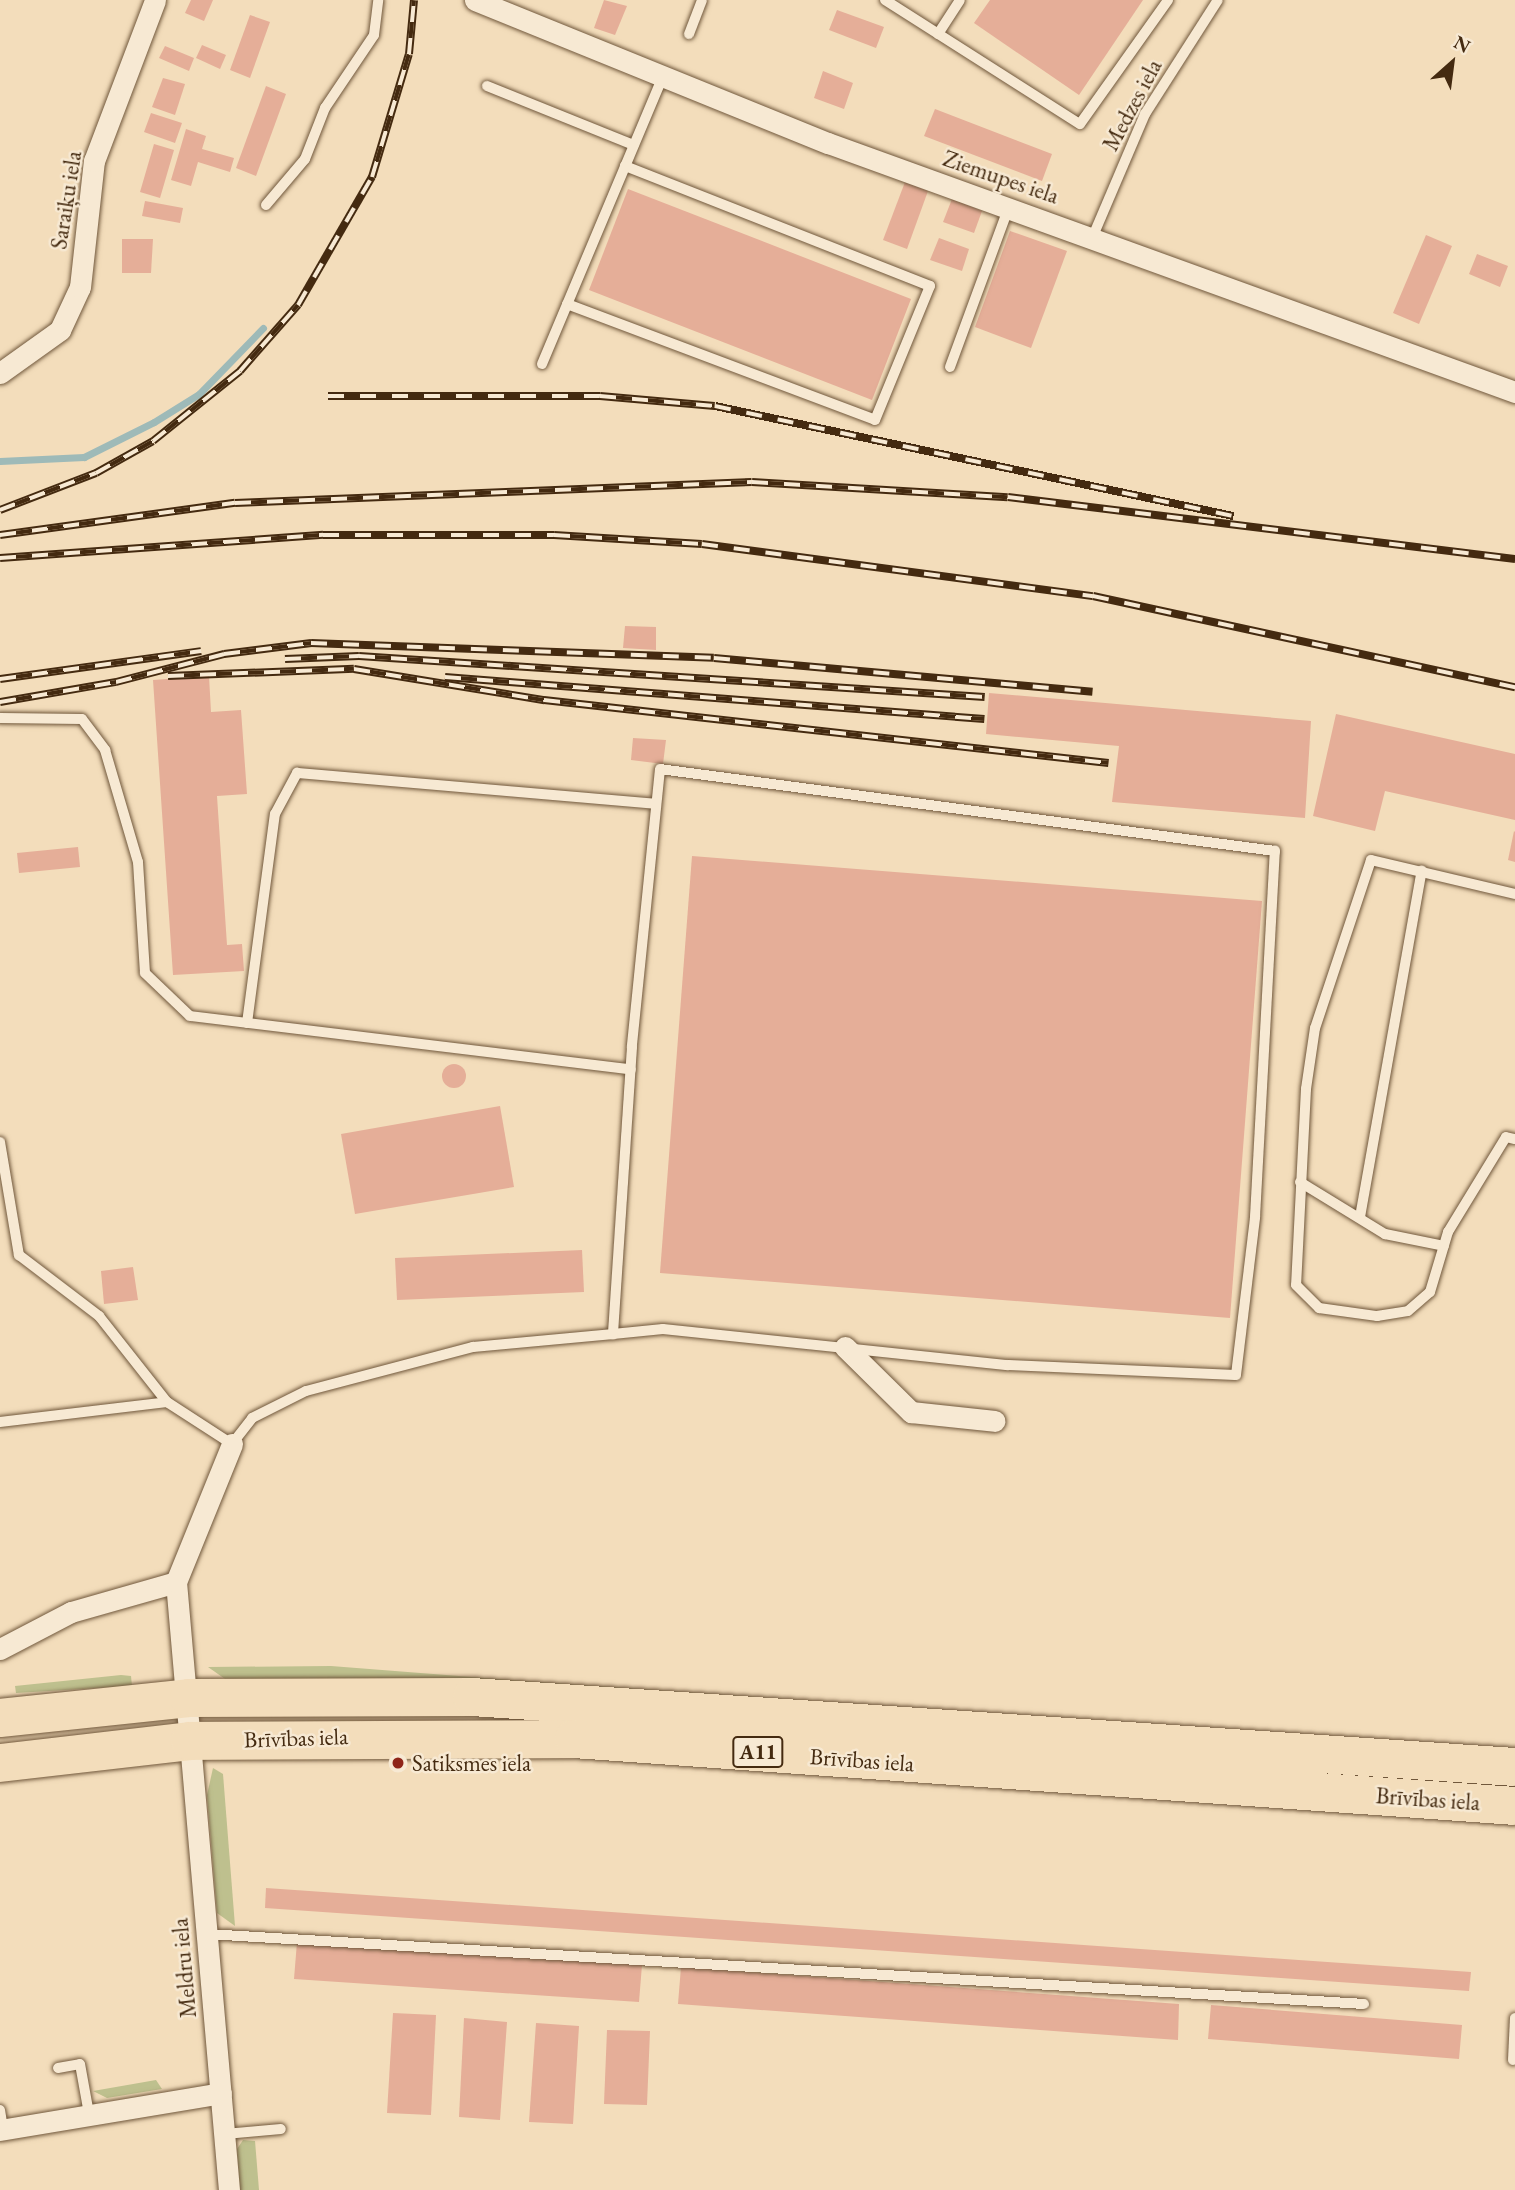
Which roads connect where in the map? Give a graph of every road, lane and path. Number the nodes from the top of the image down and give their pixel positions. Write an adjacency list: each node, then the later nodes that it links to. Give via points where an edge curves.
1 (155, 0): 21 (street, Saraiķu iela, via 94,161 80,287 60,330)
2 (379, 0): 15 (lane, via 374,35 325,108 305,159)
3 (475, 0): 11 (street, Ziemupes iela)
4 (702, 0): 9 (lane)
5 (885, 0): 10 (lane)
6 (960, 0): 10 (lane)
7 (1168, 0): 10 (lane, via 1080,124)
8 (1218, 0): 17 (lane, Medzes iela, via 1145,114)
9 (689, 34)
10 (938, 34)
11 (662, 78): 13 (lane); 16 (street, Ziemupes iela)
12 (487, 86): 13 (lane)
13 (634, 145): 14 (lane)
14 (625, 166): 18 (lane); 18 (lane, via 930,286 875,420)
15 (266, 205)
16 (1008, 209): 17 (street, Ziemupes iela); 20 (lane)
17 (1093, 236): 22 (street, Ziemupes iela)
18 (567, 304): 19 (lane)
19 (542, 364)
20 (950, 367)
21 (0, 373)
22 (1515, 392)
23 (0, 718): 27 (lane, via 82,719 105,750 138,862 145,973 190,1016)
24 (656, 804): 27 (lane, via 297,774 275,814); 28 (lane); 35 (lane, via 660,769 1275,850 1255,1217 1236,1375 1008,1365)
25 (1422, 870): 26 (lane); 31 (lane, via 1371,860 1362,880 1315,1028); 32 (lane)
26 (1515, 894)
27 (247, 1023): 28 (lane)
28 (631, 1069): 34 (lane)
29 (1515, 1139): 33 (lane, via 1506,1137)
30 (0, 1142): 36 (lane, via 19,1255 99,1316)
31 (1300, 1182): 32 (lane); 33 (lane, via 1296,1285 1319,1308 1377,1316 1408,1311 1430,1292)
32 (1360, 1217): 33 (lane, via 1385,1234)
33 (1444, 1246)
34 (613, 1334): 35 (lane, via 663,1329); 39 (lane, via 473,1347 306,1391 252,1418)
35 (845, 1347): 37 (street, via 911,1412)
36 (167, 1402): 38 (lane); 39 (lane)
37 (995, 1421)
38 (0, 1422)
39 (232, 1444): 40 (street)
40 (176, 1582): 41 (street, via 71,1612); 42 (street, Meldru iela)
41 (0, 1649)
42 (188, 1698): 43 (highway, Brīvības iela / A11); 44 (street, Meldru iela); 46 (highway, Brīvības iela / A11, via 472,1697)
43 (0, 1718)
44 (190, 1741): 45 (highway, Brīvības iela / A11); 47 (highway, Brīvības iela / A11, via 574,1739); 48 (street, Meldru iela)
45 (0, 1763)
46 (1515, 1768)
47 (1506, 1809)
48 (207, 1934): 49 (lane); 53 (street, Meldru iela)
49 (1364, 2004)
50 (1515, 2018): 51 (lane)
51 (1513, 2060)
52 (58, 2068): 54 (lane, via 80,2064)
53 (221, 2093): 54 (street); 57 (street, Meldru iela)
54 (89, 2114): 55 (street)
55 (1, 2123)
56 (281, 2129): 57 (lane)
57 (225, 2134): 58 (street, Meldru iela)
58 (229, 2190)

